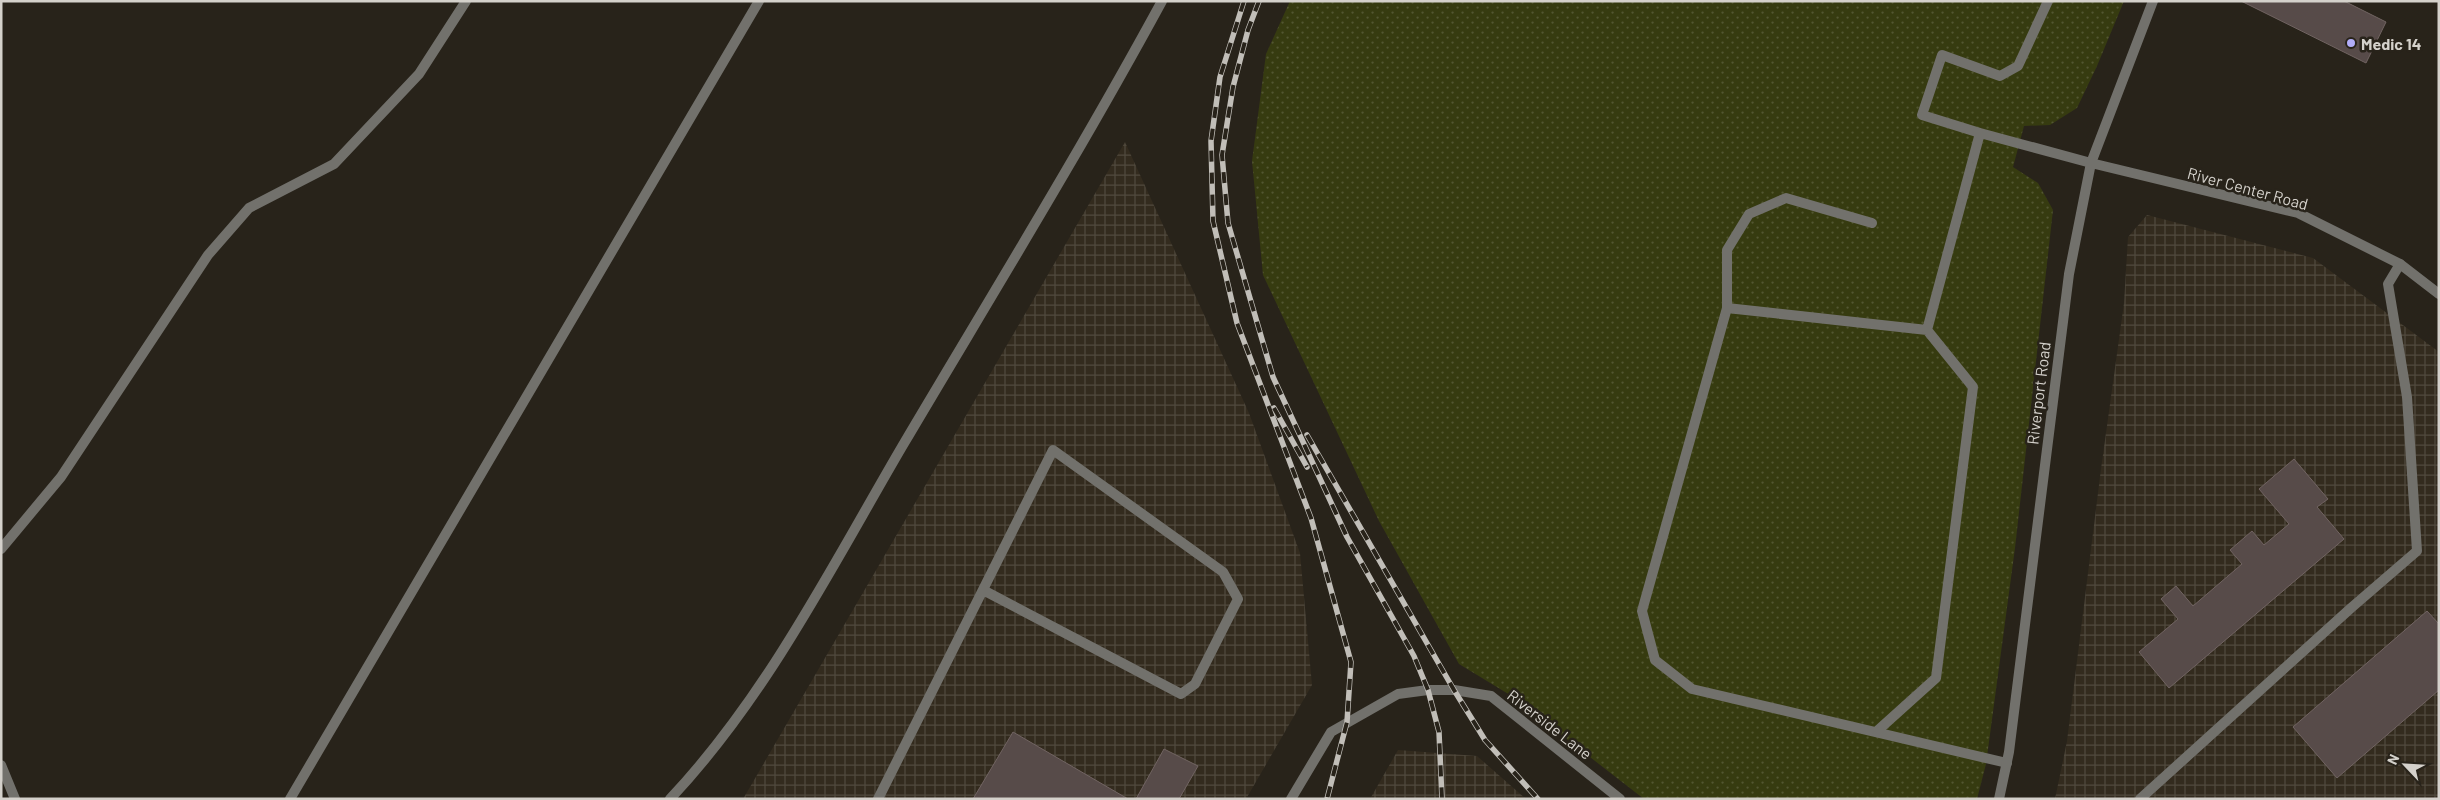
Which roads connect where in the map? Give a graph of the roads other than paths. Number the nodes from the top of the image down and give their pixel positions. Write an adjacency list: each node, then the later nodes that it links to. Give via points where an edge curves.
1 (466, 1): 13 (street, via 420,74 334,164 249,208 208,255 61,477)
2 (758, 1): 19 (street)
3 (1162, 1): 20 (street, via 801,619 733,725)
4 (2048, 1): 6 (street, River Center Road, via 2018,66 2000,76 1942,55 1922,115)
5 (2153, 1): 7 (street, Riverport Road)
6 (1980, 133): 7 (street, River Center Road); 12 (street)
7 (2091, 163): 9 (street, River Center Road, via 2298,214); 16 (street, Riverport Road, via 2069,274)
8 (1872, 223): 11 (street, via 1786,198 1749,214 1727,250)
9 (2400, 264): 10 (street, River Center Road); 25 (street, via 2388,284 2406,397 2417,551)
10 (2439, 294)
11 (1727, 308): 12 (street); 15 (street, via 1642,612 1655,660 1692,689)
12 (1927, 330): 15 (street, via 1973,386 1939,659 1936,678)
13 (1, 549)
14 (983, 590): 14 (street, via 1053,450 1223,572 1238,599 1195,684 1181,694); 21 (street)
15 (1876, 732): 16 (street)
16 (2007, 763): 24 (street, Riverport Road)
17 (1, 764): 18 (street)
18 (15, 799)
19 (290, 799)
20 (670, 799)
21 (878, 799)
22 (1292, 799): 23 (street, Riverside Lane, via 1331,732 1398,694 1428,690 1454,690 1490,696)
23 (1620, 799)
24 (1999, 799)
25 (2140, 799)

